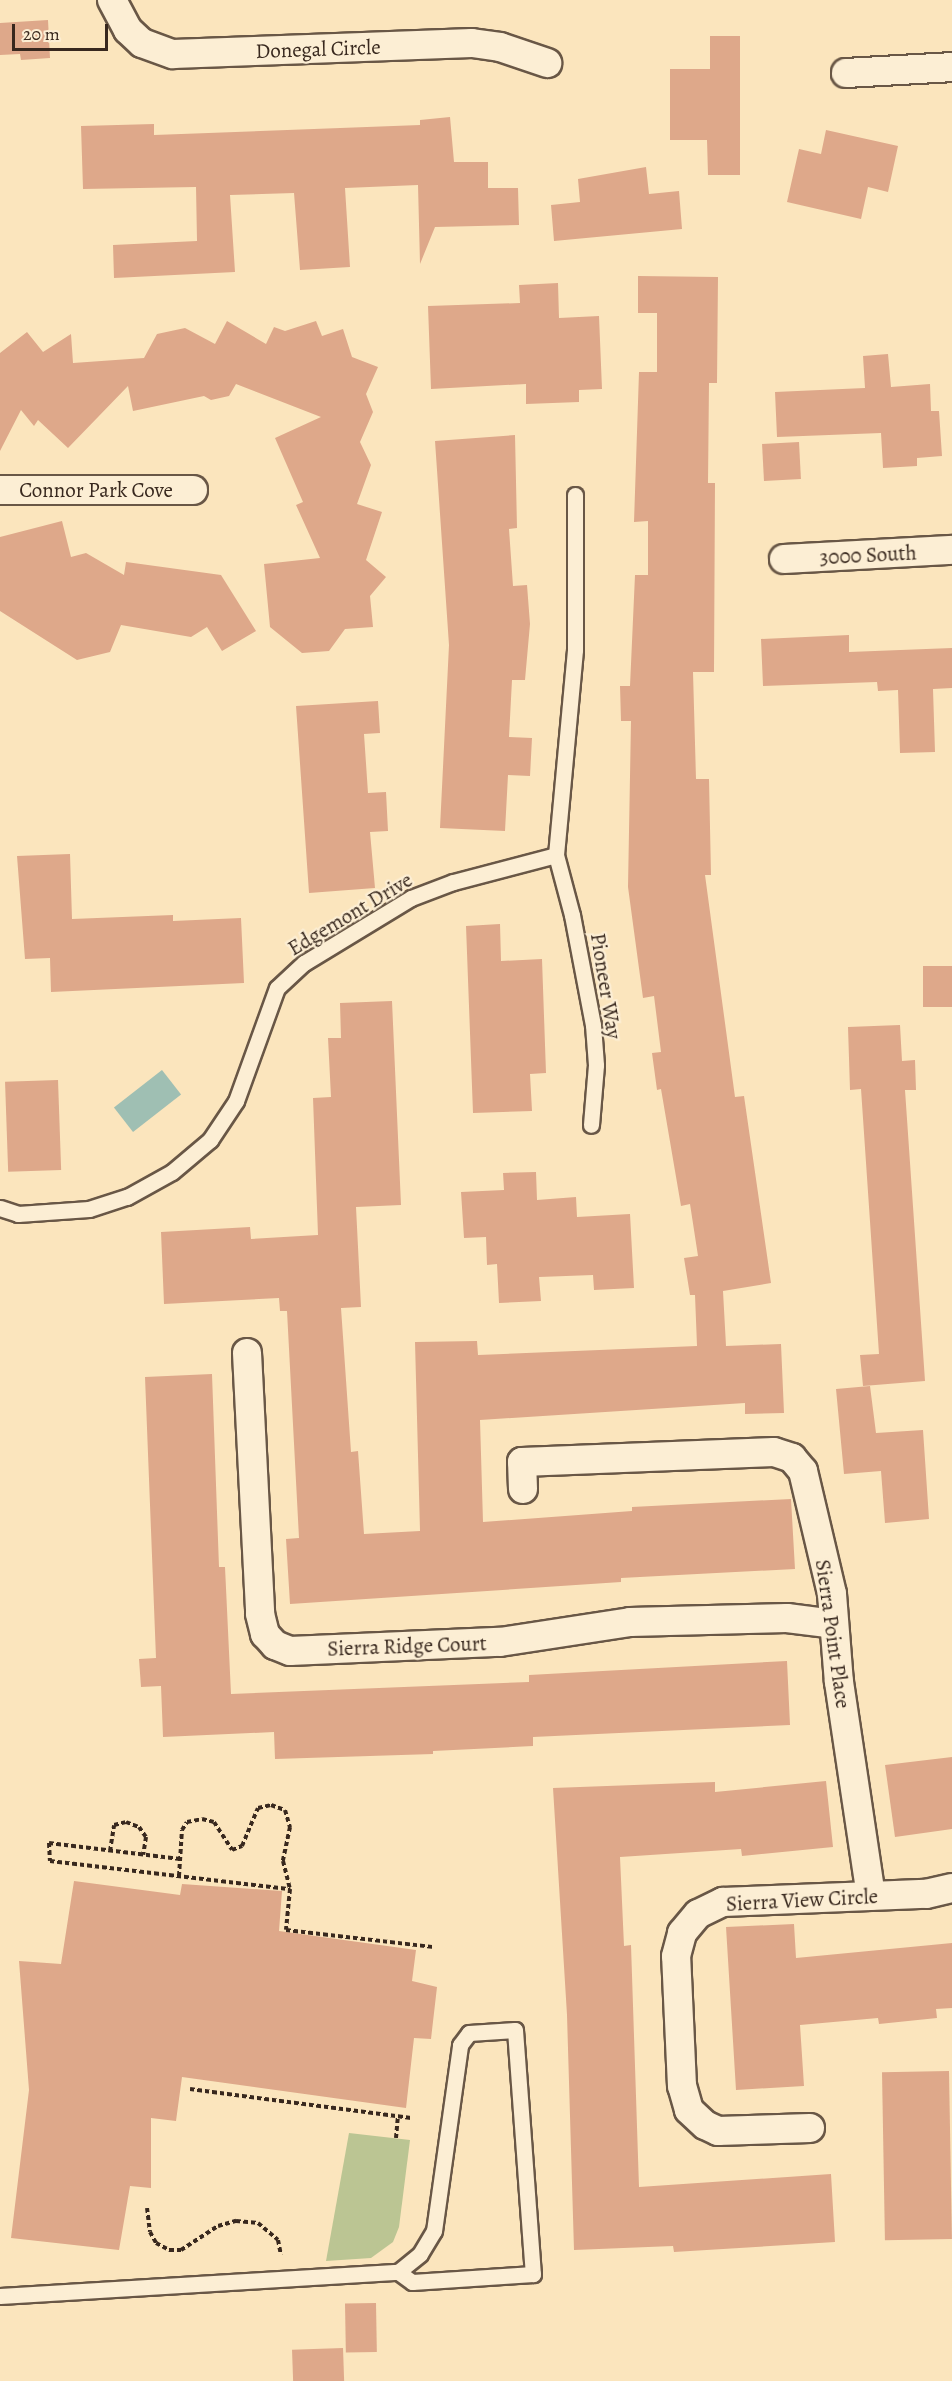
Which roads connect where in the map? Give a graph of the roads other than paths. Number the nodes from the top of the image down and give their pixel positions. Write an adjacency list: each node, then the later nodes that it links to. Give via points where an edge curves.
1 (112, 0): 2 (street, Donegal Circle, via 128,30 142,42 173,54 471,43 500,47)
2 (547, 63)
3 (952, 68): 4 (street)
4 (846, 73)
5 (0, 490): 6 (street, Connor Park Cove)
6 (193, 490)
7 (574, 495): 10 (lane, via 575,650)
8 (952, 550): 9 (street, 3000 South)
9 (784, 559)
10 (556, 855): 11 (lane, Pioneer Way, via 572,915 592,1024 596,1065); 12 (lane, Edgemont Drive, via 453,882 411,898 304,963 277,988 236,1101 210,1140 172,1172 127,1197 89,1209 18,1214)
11 (591, 1125)
12 (0, 1208)
13 (247, 1353): 15 (street, Sierra Ridge Court, via 260,1614 265,1634 275,1645 290,1651 500,1642 630,1622 787,1618)
14 (523, 1489): 15 (street, Sierra Point Place, via 522,1462 774,1452 792,1458 802,1471 832,1594)
15 (834, 1624): 17 (street, Sierra Point Place)
16 (952, 1888): 17 (street, Sierra View Circle, via 926,1894)
17 (871, 1896): 18 (street, Sierra View Circle, via 723,1902 698,1914 677,1945 682,2086 689,2110 718,2131)
18 (810, 2128)
19 (398, 2272): 19 (lane, via 412,2282 533,2274 515,2030 469,2033 460,2044 434,2231 420,2254); 20 (lane)
20 (0, 2296)

